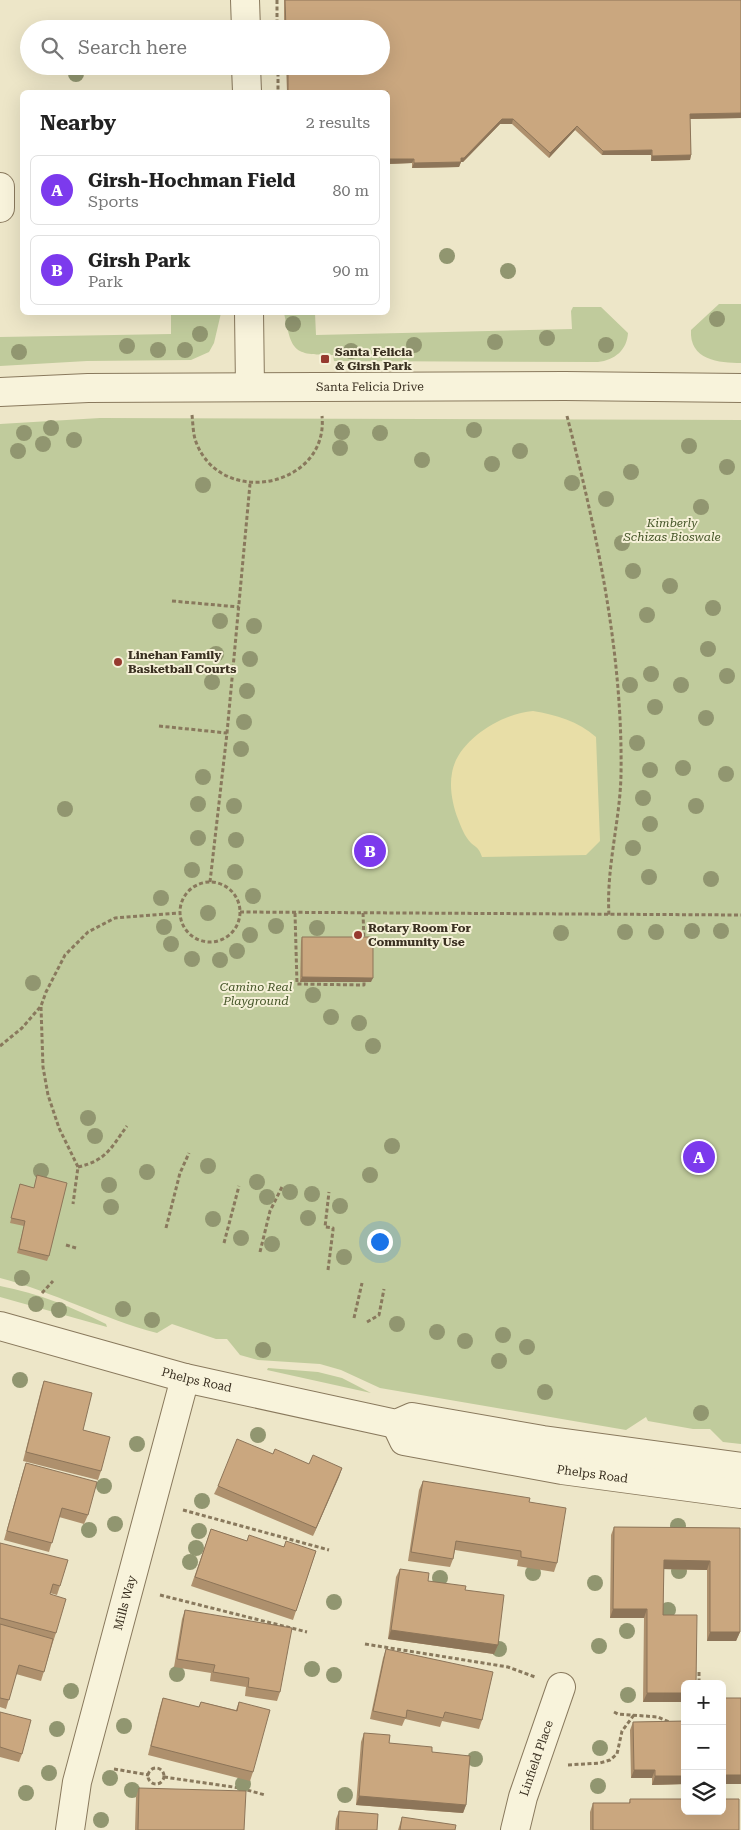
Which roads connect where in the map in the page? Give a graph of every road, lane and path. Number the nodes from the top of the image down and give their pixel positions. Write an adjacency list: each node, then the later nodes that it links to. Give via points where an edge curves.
1 (245, 0): 3 (street)
2 (277, 0): 4 (path)
3 (246, 20)
4 (277, 20)
5 (246, 75): 7 (street)
6 (278, 75): 8 (path)
7 (247, 90)
8 (278, 90)
9 (0, 187): 10 (street)
10 (0, 208)
11 (250, 315): 12 (street)
12 (250, 387): 13 (street, Santa Felicia Drive); 14 (street, Santa Felicia Drive)
13 (741, 388)
14 (0, 392)
15 (192, 415): 18 (path, via 196,441 204,458 218,470)
16 (322, 416): 18 (path, via 323,428 309,459 278,480)
17 (567, 416): 28 (path, via 594,524 615,658 621,776)
18 (250, 484): 20 (path)
19 (172, 602): 20 (path)
20 (239, 607): 22 (path)
21 (159, 726): 22 (path)
22 (227, 733): 23 (path)
23 (210, 882): 24 (path, via 228,888 234,894); 25 (path, via 201,883 186,893)
24 (240, 912): 25 (path, via 238,922 227,937 209,942 191,936 184,929); 26 (path)
25 (178, 913): 32 (path, via 115,918 88,932 65,955)
26 (295, 913): 27 (path); 31 (path, via 296,984 364,985)
27 (363, 913): 28 (path); 30 (path)
28 (609, 915): 29 (path)
29 (741, 915)
30 (364, 949)
31 (364, 976)
32 (41, 1006): 33 (path); 36 (path, via 43,1067 48,1095 59,1128)
33 (0, 1046)
34 (127, 1126): 36 (path, via 103,1158)
35 (189, 1153): 41 (path, via 180,1173)
36 (78, 1167): 40 (path)
37 (282, 1185): 45 (path, via 270,1211)
38 (239, 1186): 42 (path)
39 (329, 1192): 46 (path, via 325,1227 333,1230)
40 (73, 1204)
41 (166, 1228)
42 (224, 1243)
43 (66, 1245): 44 (path)
44 (76, 1248)
45 (260, 1252)
46 (328, 1270)
47 (53, 1281): 50 (path)
48 (362, 1283): 51 (path)
49 (384, 1289): 52 (path, via 379,1315)
50 (42, 1293)
51 (354, 1318)
52 (367, 1322)
53 (0, 1326): 54 (street, Phelps Road)
54 (184, 1378): 55 (street, Phelps Road); 75 (street, Mills Way, via 77,1782)
55 (396, 1424): 56 (street, Phelps Road, via 412,1417 543,1440); 57 (street, Phelps Road, via 404,1441 562,1470)
56 (741, 1467)
57 (741, 1494)
58 (183, 1510): 59 (path)
59 (329, 1550)
60 (160, 1595): 61 (path)
61 (307, 1632)
62 (365, 1644): 63 (path)
63 (518, 1671)
64 (699, 1672): 65 (path)
65 (699, 1680)
66 (561, 1686): 76 (street, Linfield Place, via 523,1797)
67 (614, 1712): 68 (path)
68 (634, 1715): 69 (path, via 658,1717); 70 (path, via 622,1731 617,1754 610,1760)
69 (672, 1724)
70 (568, 1765)
71 (114, 1769): 72 (path)
72 (149, 1775): 73 (path, via 153,1769 158,1769); 73 (path, via 149,1780 155,1784 162,1782)
73 (164, 1777): 74 (path)
74 (266, 1795)
75 (70, 1830)
76 (516, 1830)

